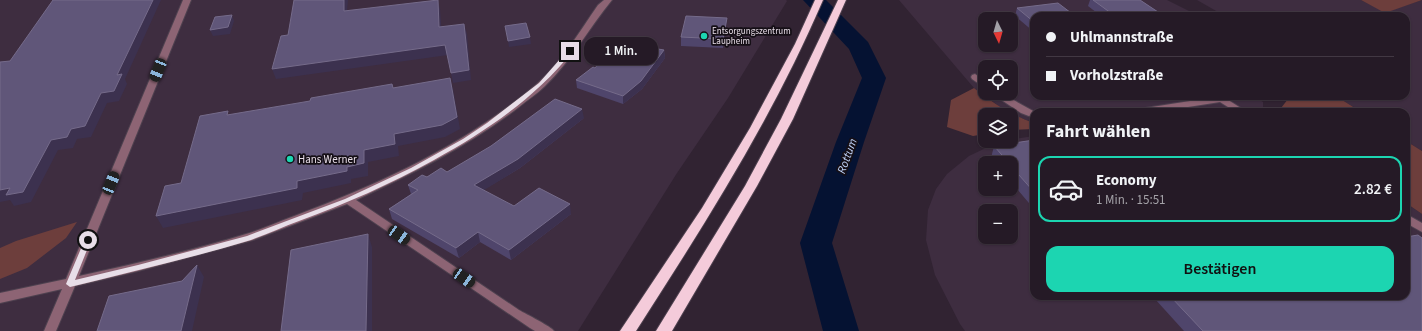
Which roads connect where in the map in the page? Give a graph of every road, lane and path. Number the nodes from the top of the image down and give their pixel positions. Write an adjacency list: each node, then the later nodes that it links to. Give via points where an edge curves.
1 (187, 0): 16 (street)
2 (819, 0): 20 (highway, via 798,48 729,176)
3 (841, 1): 21 (highway, via 787,119 751,186)
4 (603, 2): 13 (street, via 562,62 518,104 465,141)
5 (975, 76): 6 (street)
6 (978, 79)
7 (1006, 100): 12 (street)
8 (1216, 100): 10 (street)
9 (1224, 100): 11 (street)
10 (1165, 108)
11 (1236, 108)
12 (1030, 113)
13 (348, 200): 16 (street, via 250,238); 19 (street, via 515,313)
14 (1410, 220): 15 (street)
15 (1422, 228)
16 (70, 284): 17 (street); 18 (street)
17 (0, 298)
18 (50, 331)
19 (548, 331)
20 (628, 331)
21 (664, 331)

